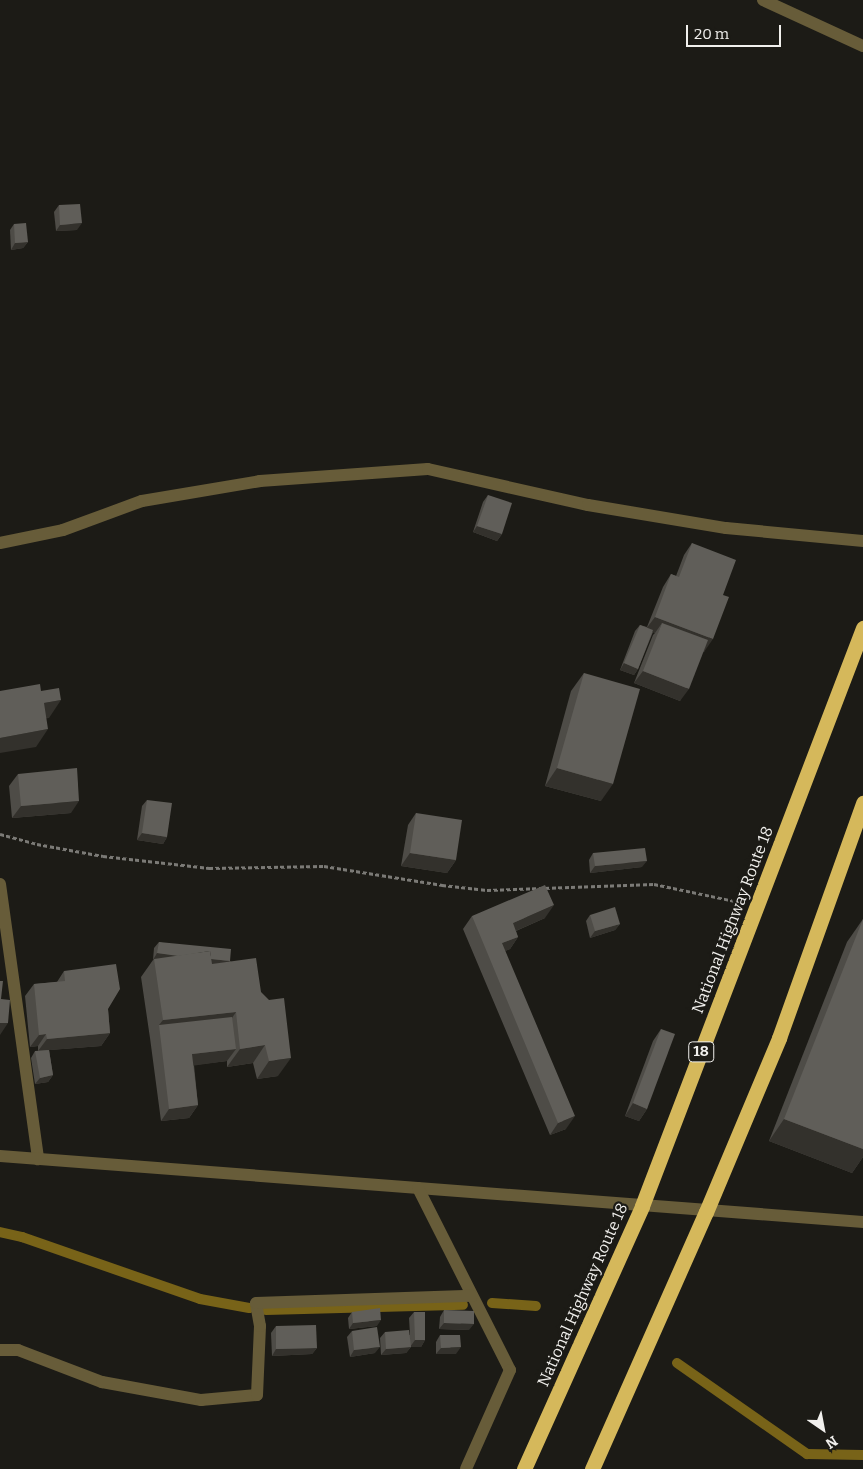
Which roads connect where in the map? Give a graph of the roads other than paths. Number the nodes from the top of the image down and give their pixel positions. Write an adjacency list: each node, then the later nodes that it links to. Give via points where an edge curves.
1 (764, 0): 2 (street)
2 (863, 46)
3 (863, 541): 4 (street, via 726,528 588,506 428,469 260,481 152,499 63,530)
4 (0, 542)
5 (863, 628): 11 (highway, National Highway Route 18 / 18)
6 (863, 804): 12 (highway, via 778,1038)
7 (0, 884): 9 (street)
8 (0, 1156): 9 (street)
9 (38, 1159): 10 (street)
10 (418, 1188): 11 (street); 14 (street)
11 (642, 1206): 12 (street); 17 (highway, National Highway Route 18 / 18)
12 (706, 1212): 13 (street); 18 (highway)
13 (863, 1222)
14 (472, 1296): 15 (street, via 256,1302 260,1326 257,1395 201,1400 102,1382 18,1350); 16 (street, via 510,1370)
15 (0, 1350)
16 (466, 1469)
17 (524, 1469)
18 (592, 1469)

